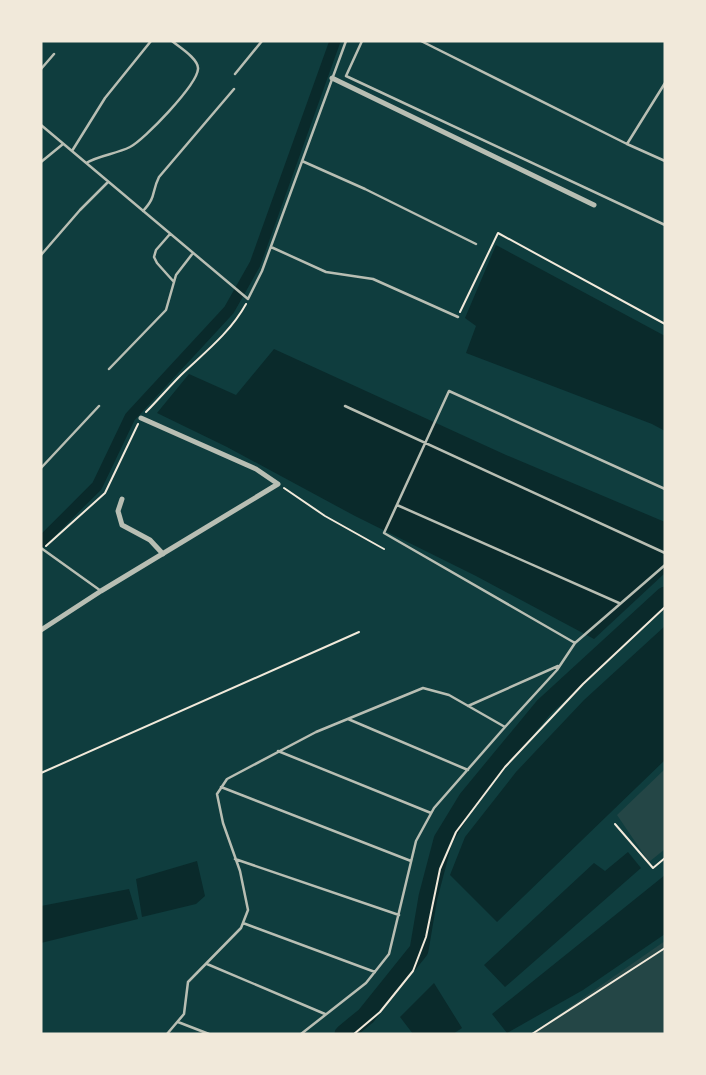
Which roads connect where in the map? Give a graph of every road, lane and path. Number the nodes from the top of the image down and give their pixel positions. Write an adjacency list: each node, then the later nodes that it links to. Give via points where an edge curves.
1 (151, 41): 16 (lane, via 105,98)
2 (172, 41): 20 (lane, via 197,64 198,69 190,85 139,142)
3 (262, 41): 9 (lane)
4 (346, 41): 10 (lane)
5 (362, 41): 24 (lane, via 346,76)
6 (421, 41): 15 (lane)
7 (54, 54): 8 (lane)
8 (41, 68)
9 (234, 74)
10 (332, 78): 17 (lane); 22 (street)
11 (665, 83): 15 (lane)
12 (234, 89): 23 (lane, via 159,178 154,198)
13 (41, 125): 14 (lane)
14 (63, 144): 16 (lane); 19 (lane)
15 (627, 144): 18 (lane)
16 (72, 151): 20 (lane)
17 (302, 161): 26 (lane, via 365,188); 27 (lane)
18 (665, 161)
19 (41, 162)
20 (86, 163): 21 (lane)
21 (108, 182): 23 (lane); 29 (lane)
22 (594, 205)
23 (143, 211): 25 (lane)
24 (665, 225)
25 (170, 234): 28 (lane); 30 (lane, via 154,257)
26 (476, 244)
27 (271, 247): 31 (lane); 32 (lane, via 326,272 373,279)
28 (193, 253): 30 (lane); 31 (lane)
29 (41, 255)
30 (174, 282): 34 (lane, via 166,310)
31 (248, 299): 37 (path, via 239,316 215,344)
32 (458, 317): 33 (path, via 498,232)
33 (665, 324)
34 (109, 369)
35 (99, 406): 39 (lane)
36 (345, 406): 38 (lane)
37 (141, 418): 40 (street, via 256,469); 44 (path, via 104,493)
38 (425, 443): 41 (lane, via 449,391); 43 (lane); 47 (lane)
39 (41, 468)
40 (278, 484): 45 (path, via 325,516); 46 (street)
41 (665, 489)
42 (122, 499): 46 (street, via 118,511 122,525 150,540)
43 (396, 505): 50 (lane); 54 (lane, via 384,533)
44 (42, 549): 49 (lane)
45 (384, 549)
46 (163, 554): 49 (street)
47 (665, 554)
48 (665, 565): 50 (lane)
49 (101, 591): 52 (street)
50 (619, 604): 54 (lane)
51 (665, 607): 78 (path, via 583,684 518,753 456,832 440,869 426,937 413,971 380,1012)
52 (41, 630)
53 (359, 632): 61 (path)
54 (575, 643): 55 (lane)
55 (560, 666): 56 (lane); 58 (lane)
56 (468, 706): 57 (lane, via 449,695 423,688); 58 (lane)
57 (348, 719): 59 (lane); 60 (lane)
58 (505, 727): 60 (lane)
59 (278, 751): 62 (lane, via 227,779); 63 (lane)
60 (468, 770): 63 (lane)
61 (41, 773)
62 (221, 787): 66 (lane, via 217,794 223,823); 67 (lane)
63 (431, 813): 67 (lane, via 416,841)
64 (615, 824): 65 (path, via 653,868)
65 (665, 858)
66 (236, 859): 68 (lane); 69 (lane, via 248,910)
67 (411, 861): 68 (lane)
68 (399, 915): 72 (lane, via 389,954)
69 (243, 923): 71 (lane); 72 (lane)
70 (665, 948): 79 (path)
71 (207, 964): 73 (lane); 74 (lane, via 188,982 184,1014)
72 (375, 972): 73 (lane)
73 (326, 1014): 77 (lane)
74 (177, 1022): 75 (lane); 76 (lane)
75 (166, 1034)
76 (209, 1034)
77 (301, 1034)
78 (354, 1034)
79 (532, 1034)

